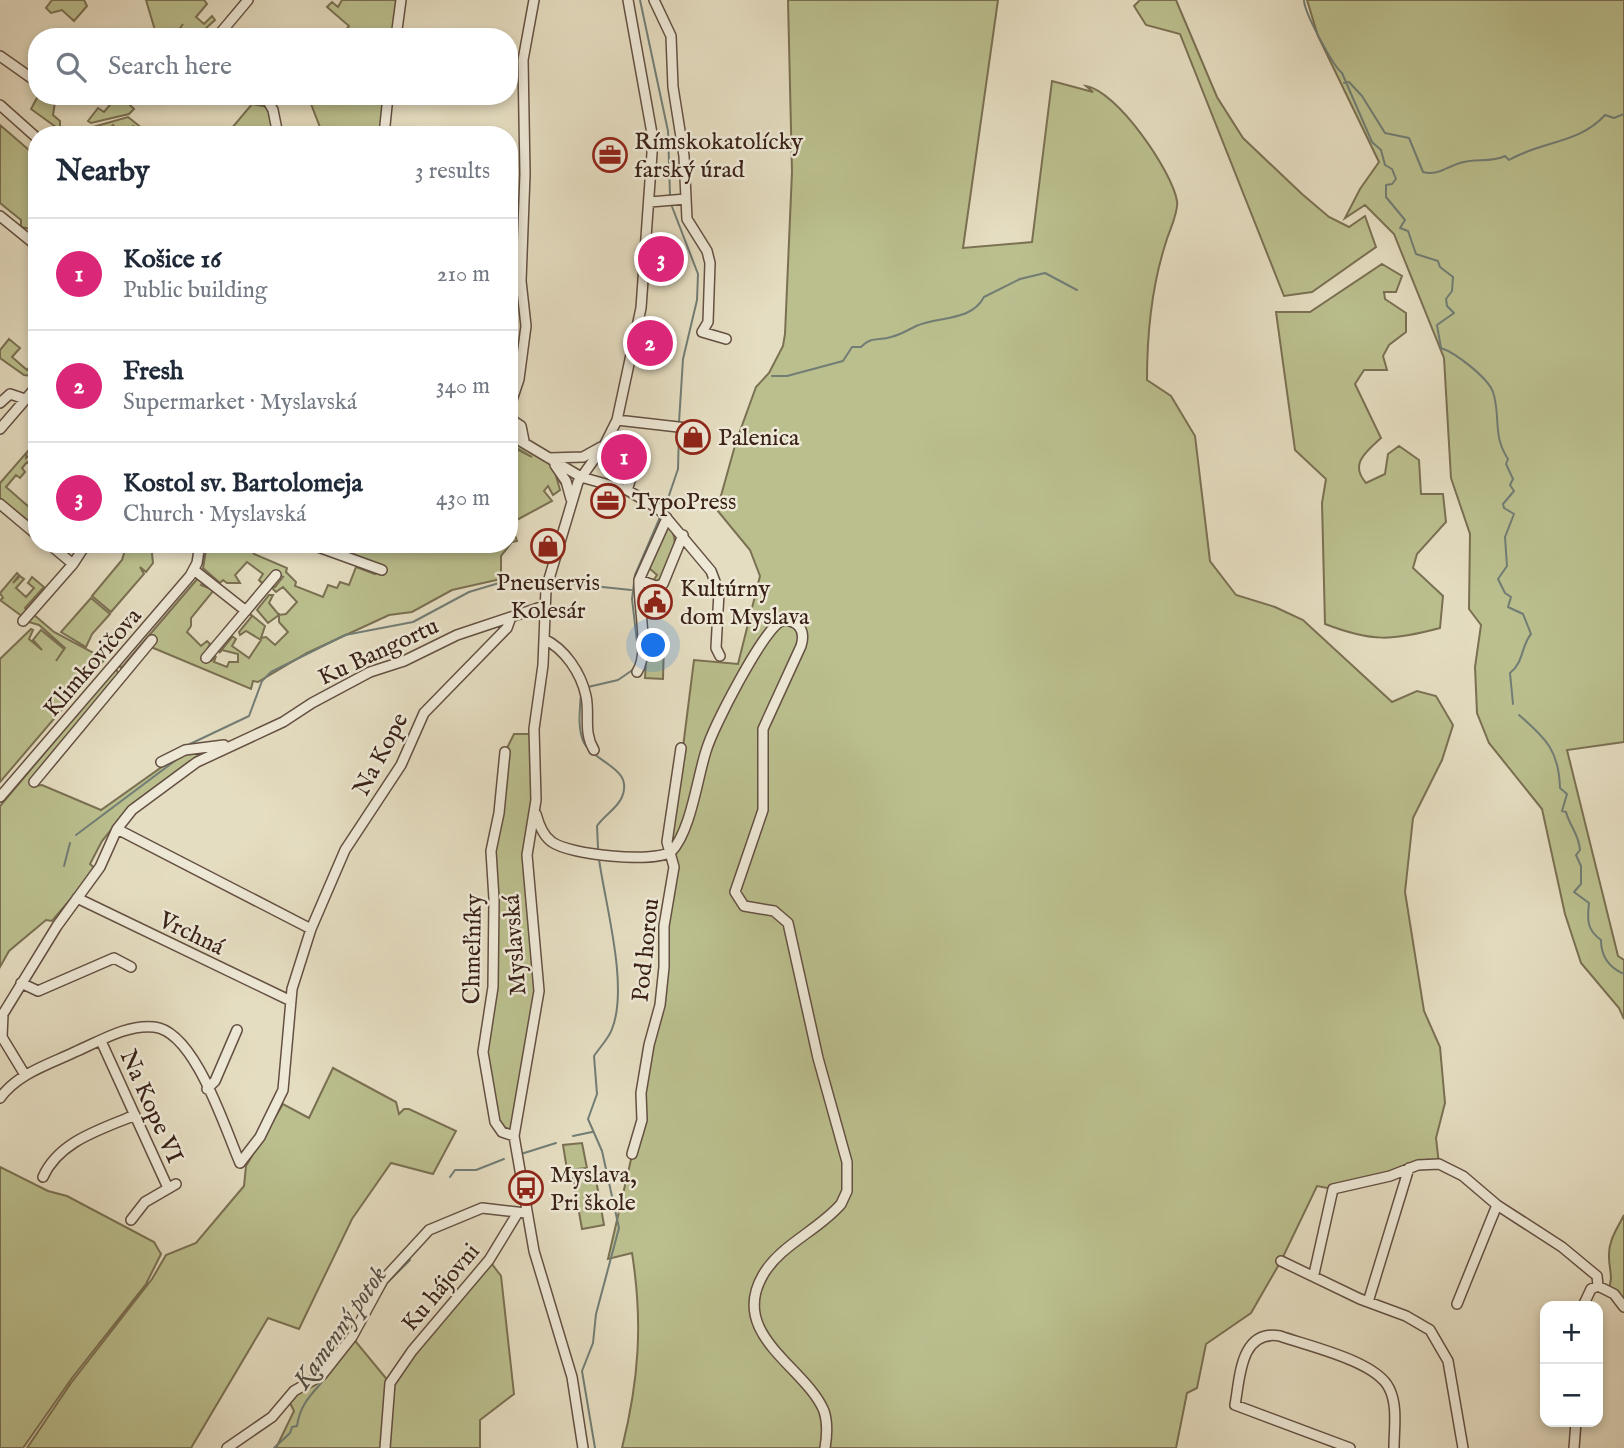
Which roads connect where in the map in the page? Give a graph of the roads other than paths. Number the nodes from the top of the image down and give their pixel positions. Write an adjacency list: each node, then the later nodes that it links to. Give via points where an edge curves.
1 (248, 0): 6 (street)
2 (401, 0): 7 (street)
3 (534, 0): 21 (street, via 523,60 521,281 526,326)
4 (628, 0): 17 (street, Myslavská, via 652,127)
5 (654, 0): 16 (street, via 671,36 673,87 684,156)
6 (225, 28)
7 (397, 28)
8 (0, 56): 9 (street)
9 (28, 76)
10 (0, 105): 15 (street)
11 (270, 105): 13 (street)
12 (387, 105): 14 (street)
13 (276, 126)
14 (385, 126)
15 (28, 130)
16 (681, 199): 17 (street); 20 (street, via 710,263 708,322 702,332)
17 (650, 202): 25 (street, Myslavská, via 642,308)
18 (0, 215): 19 (street)
19 (28, 237)
20 (726, 339)
21 (518, 382)
22 (28, 396): 23 (street)
23 (25, 399): 24 (street, via 10,394); 28 (street)
24 (0, 403)
25 (617, 420): 27 (street); 30 (street, Myslavská)
26 (518, 424): 31 (street)
27 (687, 428)
28 (0, 429)
29 (518, 438): 31 (street)
30 (608, 440): 32 (street, via 583,457); 33 (street, Myslavská); 34 (street, via 623,436 628,440 631,478)
31 (523, 441): 32 (street)
32 (550, 458): 33 (street); 36 (street, via 566,481)
33 (581, 477): 34 (street); 36 (street, Myslavská)
34 (627, 490): 37 (street)
35 (0, 505): 38 (street)
36 (571, 507): 49 (street, Myslavská)
37 (663, 514): 39 (street); 48 (street)
38 (28, 528)
39 (682, 535): 48 (street, via 663,584); 55 (street, via 709,566 719,592 716,648)
40 (60, 553): 44 (street)
41 (80, 553): 44 (street)
42 (198, 553): 45 (street, Klimkovičova)
43 (335, 553): 46 (street)
44 (73, 564): 52 (street)
45 (194, 570): 50 (street); 57 (street, Klimkovičova)
46 (382, 570)
47 (276, 575): 50 (street)
48 (639, 580): 58 (street, via 643,643)
49 (544, 606): 51 (street, Ku Bangortu); 53 (street, Myslavská)
50 (246, 611): 56 (street)
51 (511, 617): 60 (street, Ku Bangortu, via 370,672 283,722); 73 (street, Na Kope, via 507,628 424,713 401,765 345,850)
52 (23, 621)
53 (544, 639): 62 (street, via 563,652 586,694 586,729); 67 (street, Myslavská, via 534,729)
54 (152, 640): 59 (street)
55 (720, 656)
56 (205, 658)
57 (114, 664): 59 (street); 66 (street, Klimkovičova)
58 (637, 672)
59 (125, 674): 65 (street)
60 (233, 744): 64 (street, Ku Bangortu, via 185,750); 68 (street, Ku Bangortu, via 182,773 132,810)
61 (681, 748): 70 (street, Pod horou, via 668,832)
62 (594, 750)
63 (505, 752): 84 (street, Chmeľníky, via 492,839 493,987 483,1052 495,1122 502,1132)
64 (161, 762)
65 (34, 782)
66 (0, 797)
67 (535, 809): 69 (street); 71 (street, Myslavská)
68 (117, 829): 72 (street, Ku Bangortu, via 100,867); 73 (street)
69 (549, 840): 70 (street, via 579,852 655,857); 71 (street, via 534,842)
70 (671, 852): 85 (street, Pod horou, via 674,867 664,926 660,1005 642,1083 642,1120); 102 (street, via 683,832 706,747 722,715 769,631 781,621 793,621 803,640 763,729 763,810 735,892 744,906 774,911 788,923 847,1162 847,1191 841,1204 768,1266 756,1291 755,1307 763,1334 825,1414)
71 (527, 855): 84 (street, Myslavská, via 539,991)
72 (77, 898): 75 (street, Ku Bangortu); 76 (street, Vrchná)
73 (311, 929): 76 (street, Na Kope)
74 (131, 967): 75 (street, via 114,958 38,990)
75 (21, 983): 77 (street, Ku Bangortu, via 5,1007)
76 (291, 1001): 81 (street, Na Kope, via 287,1071 274,1113 240,1163)
77 (0, 1026): 80 (street)
78 (237, 1030): 81 (street, via 215,1081)
79 (101, 1041): 80 (street); 81 (street, via 129,1029 164,1030 185,1045); 83 (street, Na Kope VI)
80 (25, 1075): 82 (street)
81 (207, 1089)
82 (0, 1098)
83 (135, 1115): 87 (street, via 64,1148); 90 (street, Na Kope VI, via 172,1186 145,1202)
84 (514, 1136): 89 (street, Myslavská)
85 (632, 1154)
86 (1409, 1168): 88 (street, via 1439,1164 1463,1176); 92 (street, via 1333,1189); 95 (street)
87 (43, 1177)
88 (1497, 1205): 93 (street, via 1562,1247 1597,1276); 96 (street)
89 (522, 1214): 99 (street, via 482,1208 429,1231 383,1280 352,1337 319,1378 294,1391 272,1417); 100 (street, Ku hájovni, via 390,1382); 101 (street, Myslavská, via 572,1377)
90 (131, 1220)
91 (1282, 1261): 92 (street)
92 (1314, 1274): 95 (street)
93 (1598, 1286): 94 (street); 97 (street, via 1614,1294)
94 (1585, 1301)
95 (1368, 1302): 105 (street, via 1416,1320 1436,1338 1448,1361)
96 (1457, 1304)
97 (1624, 1307)
98 (1576, 1427): 106 (street)
99 (228, 1448)
100 (384, 1448)
101 (583, 1448)
102 (825, 1448)
103 (1350, 1448): 104 (street, via 1235,1405 1243,1358 1250,1346 1264,1336 1280,1336 1375,1371 1393,1399)
104 (1394, 1448)
105 (1463, 1448)
106 (1574, 1448)

